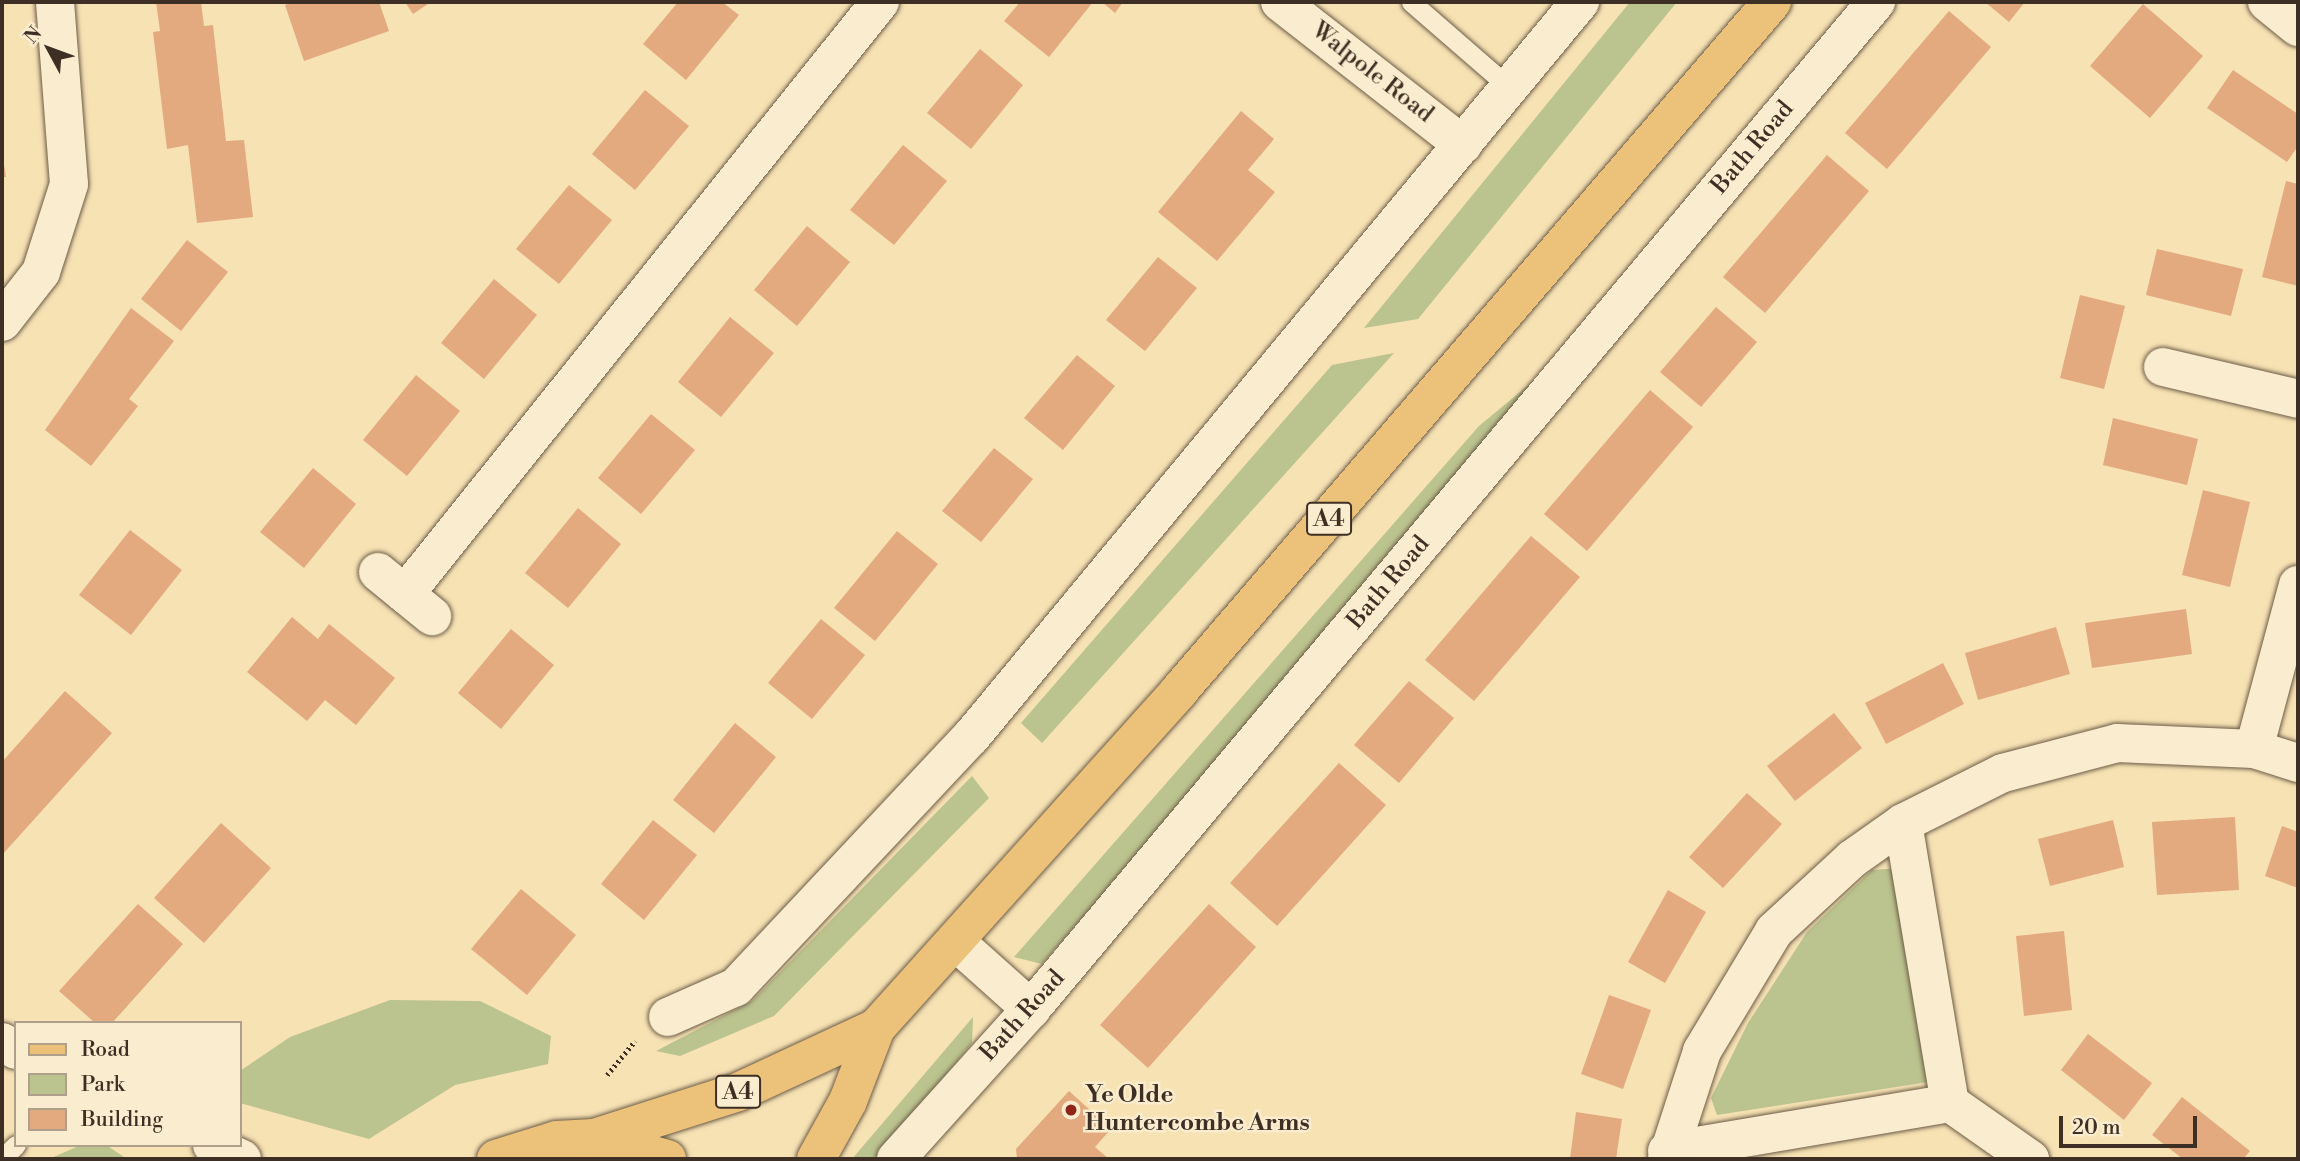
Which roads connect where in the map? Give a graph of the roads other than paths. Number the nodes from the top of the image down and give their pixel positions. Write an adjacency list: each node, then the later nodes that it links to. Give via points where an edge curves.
1 (55, 2): 12 (street, via 69,184 41,272)
2 (880, 2): 16 (street)
3 (1280, 2): 11 (street, Walpole Road)
4 (1412, 2): 10 (lane)
5 (1580, 2): 10 (street)
6 (1772, 2): 20 (main road, A4)
7 (1876, 2): 21 (street, Bath Road)
8 (2267, 2): 9 (street)
9 (2298, 27)
10 (1510, 88): 11 (street)
11 (1463, 145): 22 (street, via 971,737 736,986)
12 (2, 322)
13 (2163, 367): 14 (street)
14 (2298, 399)
15 (2298, 585): 17 (street)
16 (405, 594)
17 (2254, 749): 18 (street); 19 (street, via 2117,743 2003,773)
18 (2298, 763)
19 (1903, 823): 24 (street); 27 (street, via 1852,859 1774,931 1702,1051)
20 (956, 942): 21 (street); 23 (main road, A4)
21 (1031, 1009): 32 (street, Bath Road)
22 (668, 1017)
23 (876, 1028): 25 (main road, A4, via 738,1092); 31 (main road, A4, via 848,1101)
24 (1950, 1103): 27 (street); 33 (street)
25 (594, 1138): 29 (main road, via 556,1140); 30 (main road)
26 (216, 1147): 28 (street)
27 (1667, 1155)
28 (242, 1159)
29 (496, 1159)
30 (667, 1159)
31 (816, 1159)
32 (896, 1159)
33 (2030, 1159)

